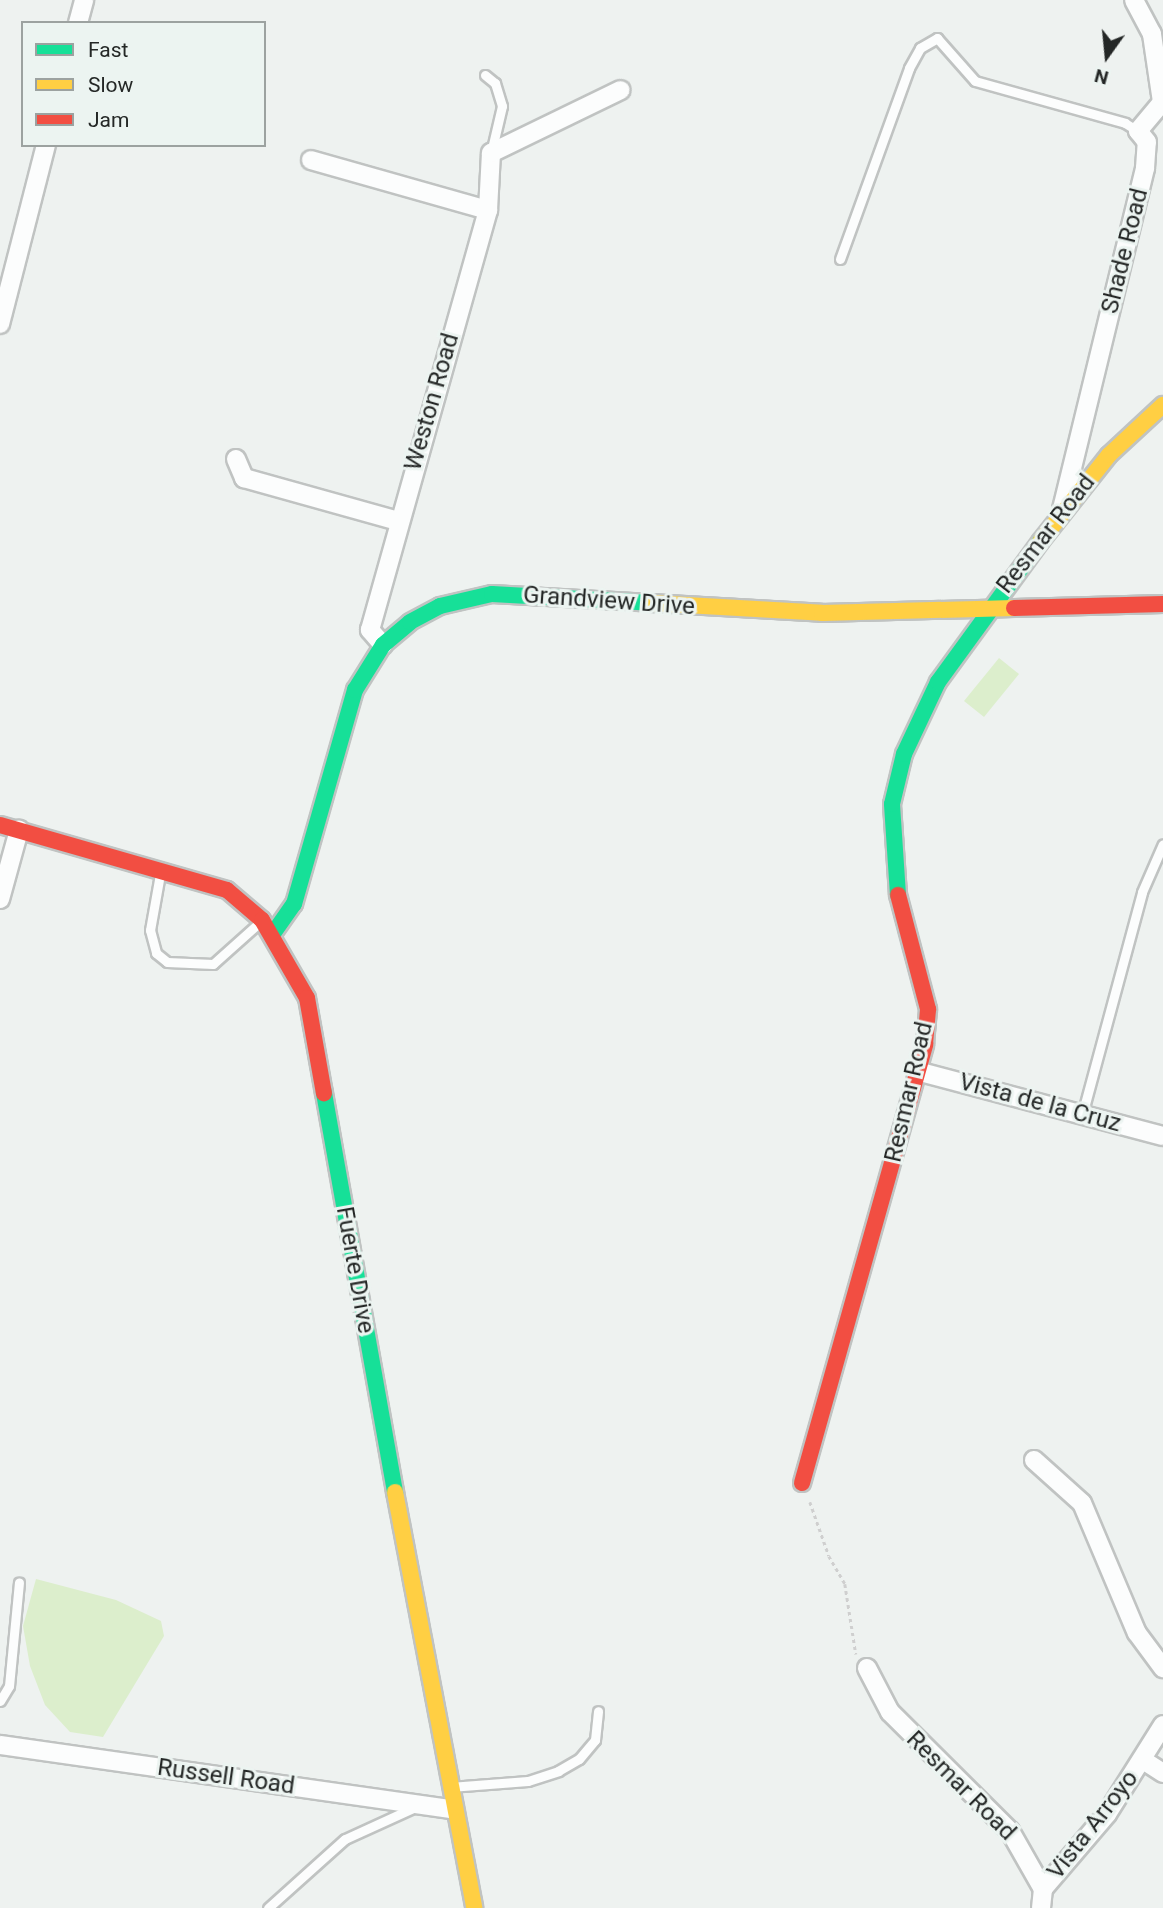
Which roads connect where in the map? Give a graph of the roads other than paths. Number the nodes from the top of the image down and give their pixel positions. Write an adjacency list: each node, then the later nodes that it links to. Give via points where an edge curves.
1 (84, 0): 3 (street)
2 (1134, 0): 6 (street, via 1152,34 1162,102)
3 (79, 21)
4 (485, 75): 8 (lane, via 495,83 502,106)
5 (621, 90): 8 (street)
6 (1138, 131): 11 (lane, via 1125,123 975,81 937,38 920,48 909,68); 16 (street, Shade Road, via 1147,142 1145,168)
7 (45, 147): 12 (street)
8 (491, 153): 10 (street, Weston Road)
9 (311, 160): 10 (street)
10 (488, 210): 17 (street, Weston Road)
11 (840, 259)
12 (5, 287): 13 (street)
13 (0, 324)
14 (1163, 405): 16 (street, Resmar Road, via 1109,455)
15 (236, 459): 17 (street, via 244,478)
16 (1061, 513): 19 (street, Resmar Road)
17 (398, 521): 20 (street, Weston Road, via 370,630)
18 (1163, 604): 19 (street, Grandview Drive)
19 (987, 609): 20 (street, Grandview Drive, via 822,613 492,594 433,609); 28 (street, Resmar Road, via 938,682 904,754 892,804 894,878 928,1009)
20 (383, 645): 27 (street, Grandview Drive, via 355,690 294,905)
21 (0, 825): 22 (street, Fuerte Drive)
22 (19, 830): 24 (street, Fuerte Drive); 25 (street)
23 (1163, 844): 29 (lane, via 1142,892)
24 (160, 874): 26 (street, Fuerte Drive, via 200,880 226,890); 26 (lane, via 150,930 156,953 167,962 212,964)
25 (0, 899)
26 (262, 920): 27 (street, Fuerte Drive)
27 (272, 935): 42 (street, Fuerte Drive, via 307,998)
28 (917, 1070): 29 (street, Vista de la Cruz); 32 (street, Resmar Road)
29 (1082, 1115): 30 (street, Vista de la Cruz)
30 (1163, 1136)
31 (1034, 1460): 35 (street, via 1082,1503 1137,1633)
32 (802, 1483)
33 (19, 1582): 36 (lane, via 9,1686)
34 (867, 1668): 45 (street, Resmar Road, via 890,1712 1010,1831)
35 (1163, 1668)
36 (0, 1701)
37 (598, 1711): 42 (lane, via 595,1740 579,1759 558,1771 528,1782)
38 (1163, 1724): 40 (street, Vista Arroyo)
39 (0, 1745): 43 (street, Russell Road)
40 (1143, 1760): 41 (street); 45 (street, Vista Arroyo, via 1107,1814)
41 (1163, 1773)
42 (448, 1787): 44 (street, Fuerte Drive)
43 (421, 1805): 44 (street, Russell Road); 46 (lane, via 345,1839)
44 (452, 1809): 47 (street, Fuerte Drive)
45 (1044, 1889): 48 (street)
46 (268, 1908)
47 (474, 1908)
48 (1041, 1908)

